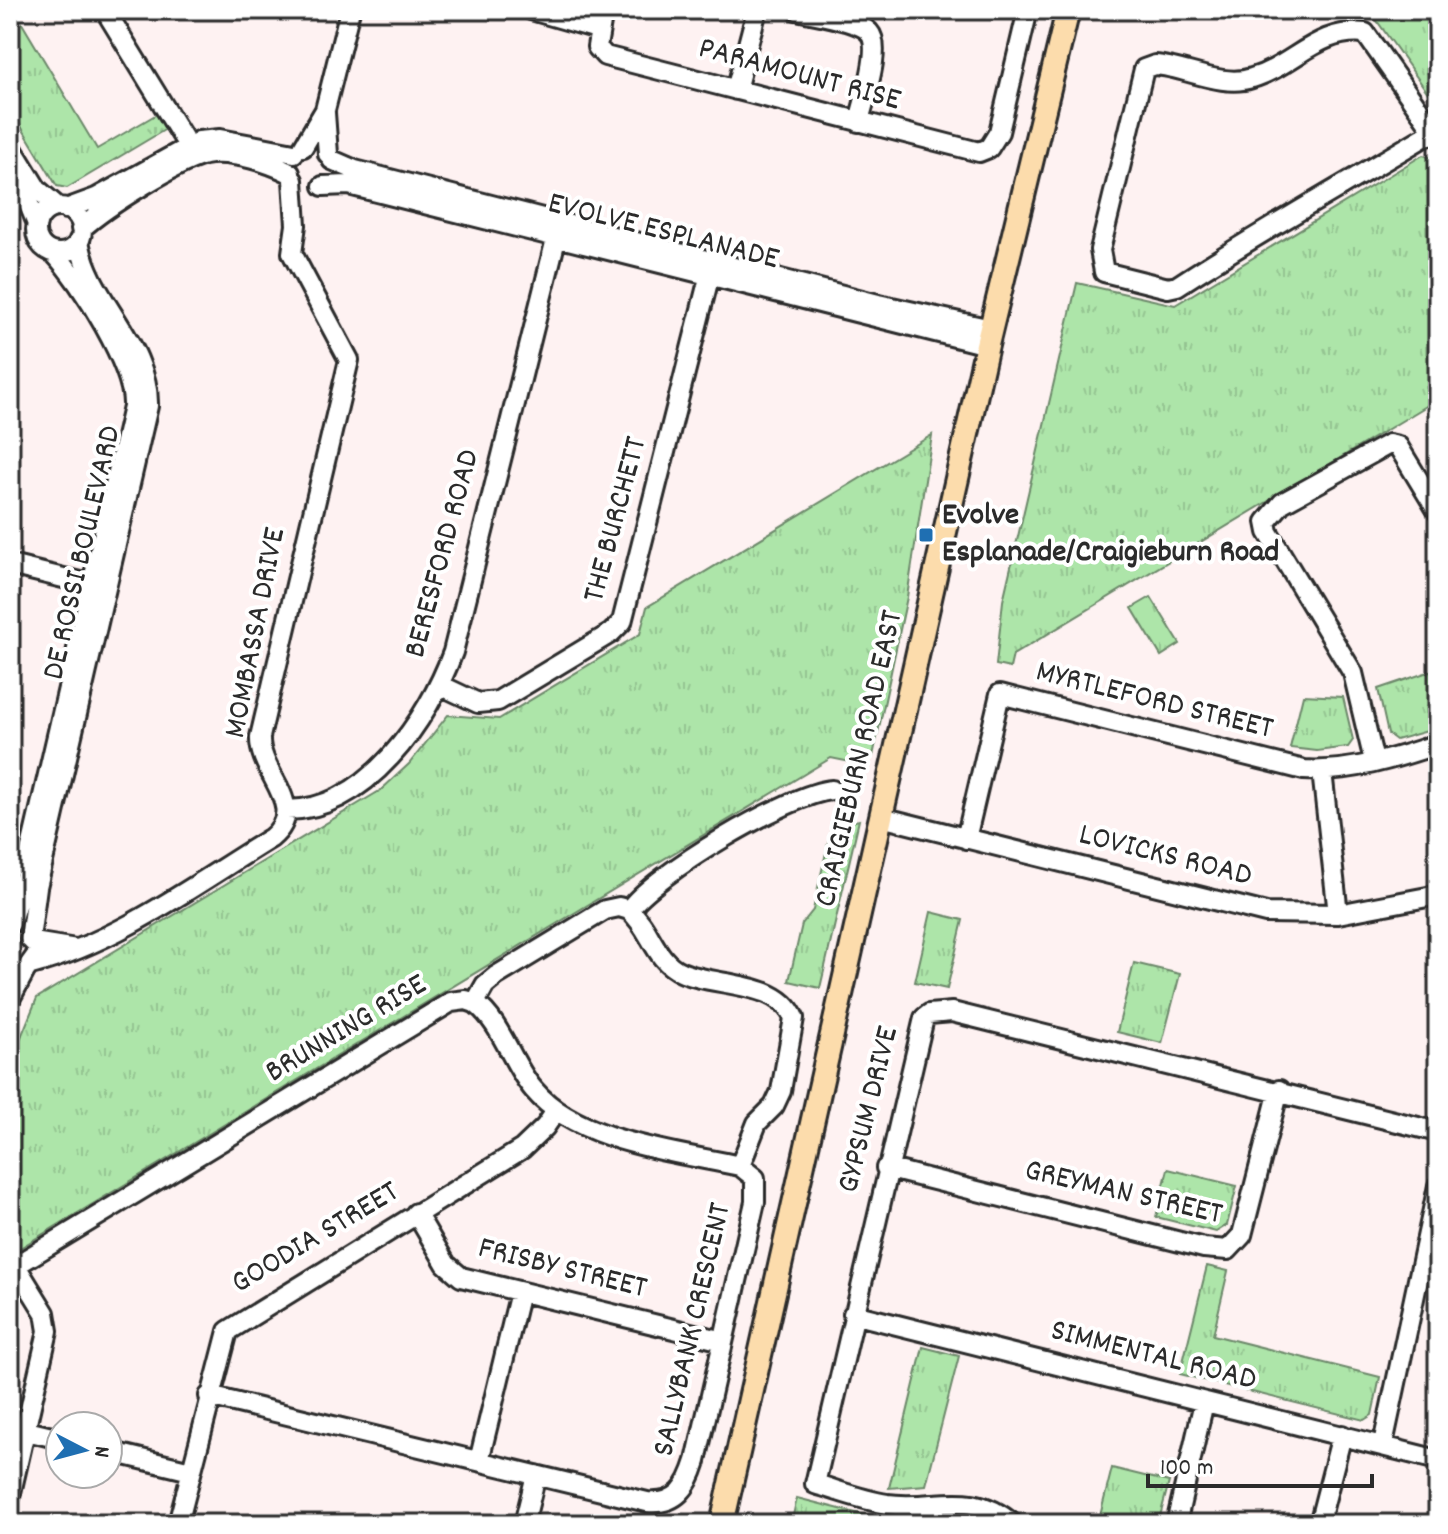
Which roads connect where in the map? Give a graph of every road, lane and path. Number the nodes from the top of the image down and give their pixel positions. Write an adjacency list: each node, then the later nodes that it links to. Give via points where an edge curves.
1 (105, 10): 14 (street)
2 (350, 10): 11 (street)
3 (531, 10): 9 (street, PARAMOUNT RISE)
4 (603, 10): 9 (street)
5 (757, 10): 10 (street)
6 (797, 10): 12 (street, via 870,33 875,49)
7 (1028, 10): 12 (street, PARAMOUNT RISE, via 999,132 989,148 970,151)
8 (1068, 10): 28 (main road, CRAIGIEBURN ROAD EAST)
9 (598, 38): 10 (street, PARAMOUNT RISE, via 605,56)
10 (736, 90): 12 (street, PARAMOUNT RISE)
11 (325, 110): 16 (street); 17 (street)
12 (859, 122)
13 (1436, 134): 13 (street, via 1281,218 1177,286 1104,272 1100,250 1144,69 1167,65 1231,80 1252,78 1321,39 1365,33)
14 (187, 144): 16 (street, via 220,139); 21 (street, via 96,198)
15 (10, 145): 21 (street, via 37,189)
16 (298, 150): 17 (street, via 317,146); 19 (street)
17 (330, 157): 20 (street, via 332,175); 24 (street, EVOLVE ESPLANADE, via 355,170)
18 (10, 172): 22 (street)
19 (291, 177): 20 (street, via 304,188); 23 (street, MOMBASSA DRIVE); 25 (street, via 228,155 200,156 104,211)
20 (320, 188): 23 (street, MOMBASSA DRIVE); 24 (street, EVOLVE ESPLANADE, via 349,185)
21 (62, 208): 22 (street, via 47,210); 25 (street, via 77,217)
22 (37, 224): 26 (street, via 39,242)
23 (296, 225): 37 (street, MOMBASSA DRIVE, via 293,259 349,360 260,737 263,760)
24 (558, 230): 27 (street, EVOLVE ESPLANADE); 32 (street, BERESFORD ROAD, via 456,641)
25 (80, 235): 26 (street, via 69,251); 45 (street, DE ROSSI BOULEVARD, via 89,277 143,369 148,406 37,887)
26 (54, 253): 31 (street, DE ROSSI BOULEVARD, via 69,269 128,371 134,395)
27 (712, 269): 28 (street, EVOLVE ESPLANADE); 32 (street, THE BURCHETT, via 622,622 498,701 478,703)
28 (989, 337): 38 (main road, CRAIGIEBURN ROAD EAST)
29 (1438, 512): 34 (street, via 1398,446 1389,444 1282,503 1266,522 1353,673)
30 (10, 565): 31 (street)
31 (92, 585): 43 (street, DE ROSSI BOULEVARD)
32 (440, 685): 37 (street, BERESFORD ROAD, via 407,736 362,780 322,806)
33 (1438, 744): 34 (street, MYRTLEFORD STREET)
34 (1374, 761): 35 (street, MYRTLEFORD STREET)
35 (1322, 771): 39 (street, MYRTLEFORD STREET, via 1000,694); 42 (street)
36 (832, 790): 41 (street, via 792,800 654,882)
37 (287, 810): 46 (street, via 282,827 271,838)
38 (881, 817): 39 (street, LOVICKS ROAD); 76 (main road, CRAIGIEBURN ROAD EAST)
39 (966, 839): 42 (street, LOVICKS ROAD, via 1266,913)
40 (1438, 895): 42 (street, LOVICKS ROAD)
41 (629, 910): 49 (street, BRUNNING RISE, via 605,910 496,976); 53 (street, SALLYBANK CRESCENT, via 669,965 771,995 786,1003 794,1018 781,1091 757,1123)
42 (1338, 914)
43 (10, 924)
44 (10, 933): 45 (street)
45 (32, 941): 46 (street); 47 (street, DE ROSSI BOULEVARD, via 35,954)
46 (78, 950): 47 (street)
47 (22, 970): 48 (street)
48 (10, 999)
49 (475, 1003): 51 (street, via 532,1088); 57 (street, BRUNNING RISE, via 451,1002)
50 (1279, 1090): 52 (street, GYPSUM DRIVE); 54 (street, GYPSUM DRIVE, via 940,1011 920,1025); 54 (street, GREYMAN STREET, via 1242,1235 1228,1250)
51 (556, 1111): 53 (street, via 601,1132); 56 (street, GOODIA STREET, via 522,1149)
52 (1438, 1132)
53 (740, 1166): 60 (street, SALLYBANK CRESCENT, via 753,1174 757,1190)
54 (886, 1168): 59 (street, GYPSUM DRIVE)
55 (1438, 1186): 66 (street)
56 (416, 1213): 58 (street, FRISBY STREET, via 453,1272); 61 (street, GOODIA STREET, via 235,1324 223,1340)
57 (13, 1268): 63 (street, via 45,1313 48,1331)
58 (520, 1292): 60 (street, FRISBY STREET); 69 (street)
59 (853, 1314): 62 (street, SIMMENTAL ROAD); 73 (street, GYPSUM DRIVE, via 815,1484 885,1504)
60 (723, 1341): 71 (street, SALLYBANK CRESCENT, via 696,1461 675,1498 647,1502)
61 (209, 1396): 69 (street); 70 (street, GOODIA STREET)
62 (1204, 1402): 65 (street, SIMMENTAL ROAD); 79 (street)
63 (18, 1429): 64 (street); 72 (street)
64 (44, 1435)
65 (1342, 1435): 66 (street, SIMMENTAL ROAD); 80 (street)
66 (1383, 1444): 68 (street, SIMMENTAL ROAD)
67 (124, 1455): 70 (street)
68 (1438, 1460)
69 (479, 1461): 71 (street)
70 (191, 1471): 74 (street, GOODIA STREET)
71 (536, 1475): 75 (street)
72 (10, 1497)
73 (926, 1504): 77 (street); 78 (street, GYPSUM DRIVE, via 959,1500 983,1506)
74 (178, 1524)
75 (524, 1524)
76 (722, 1524)
77 (927, 1524)
78 (1013, 1524)
79 (1176, 1524)
80 (1319, 1524)

